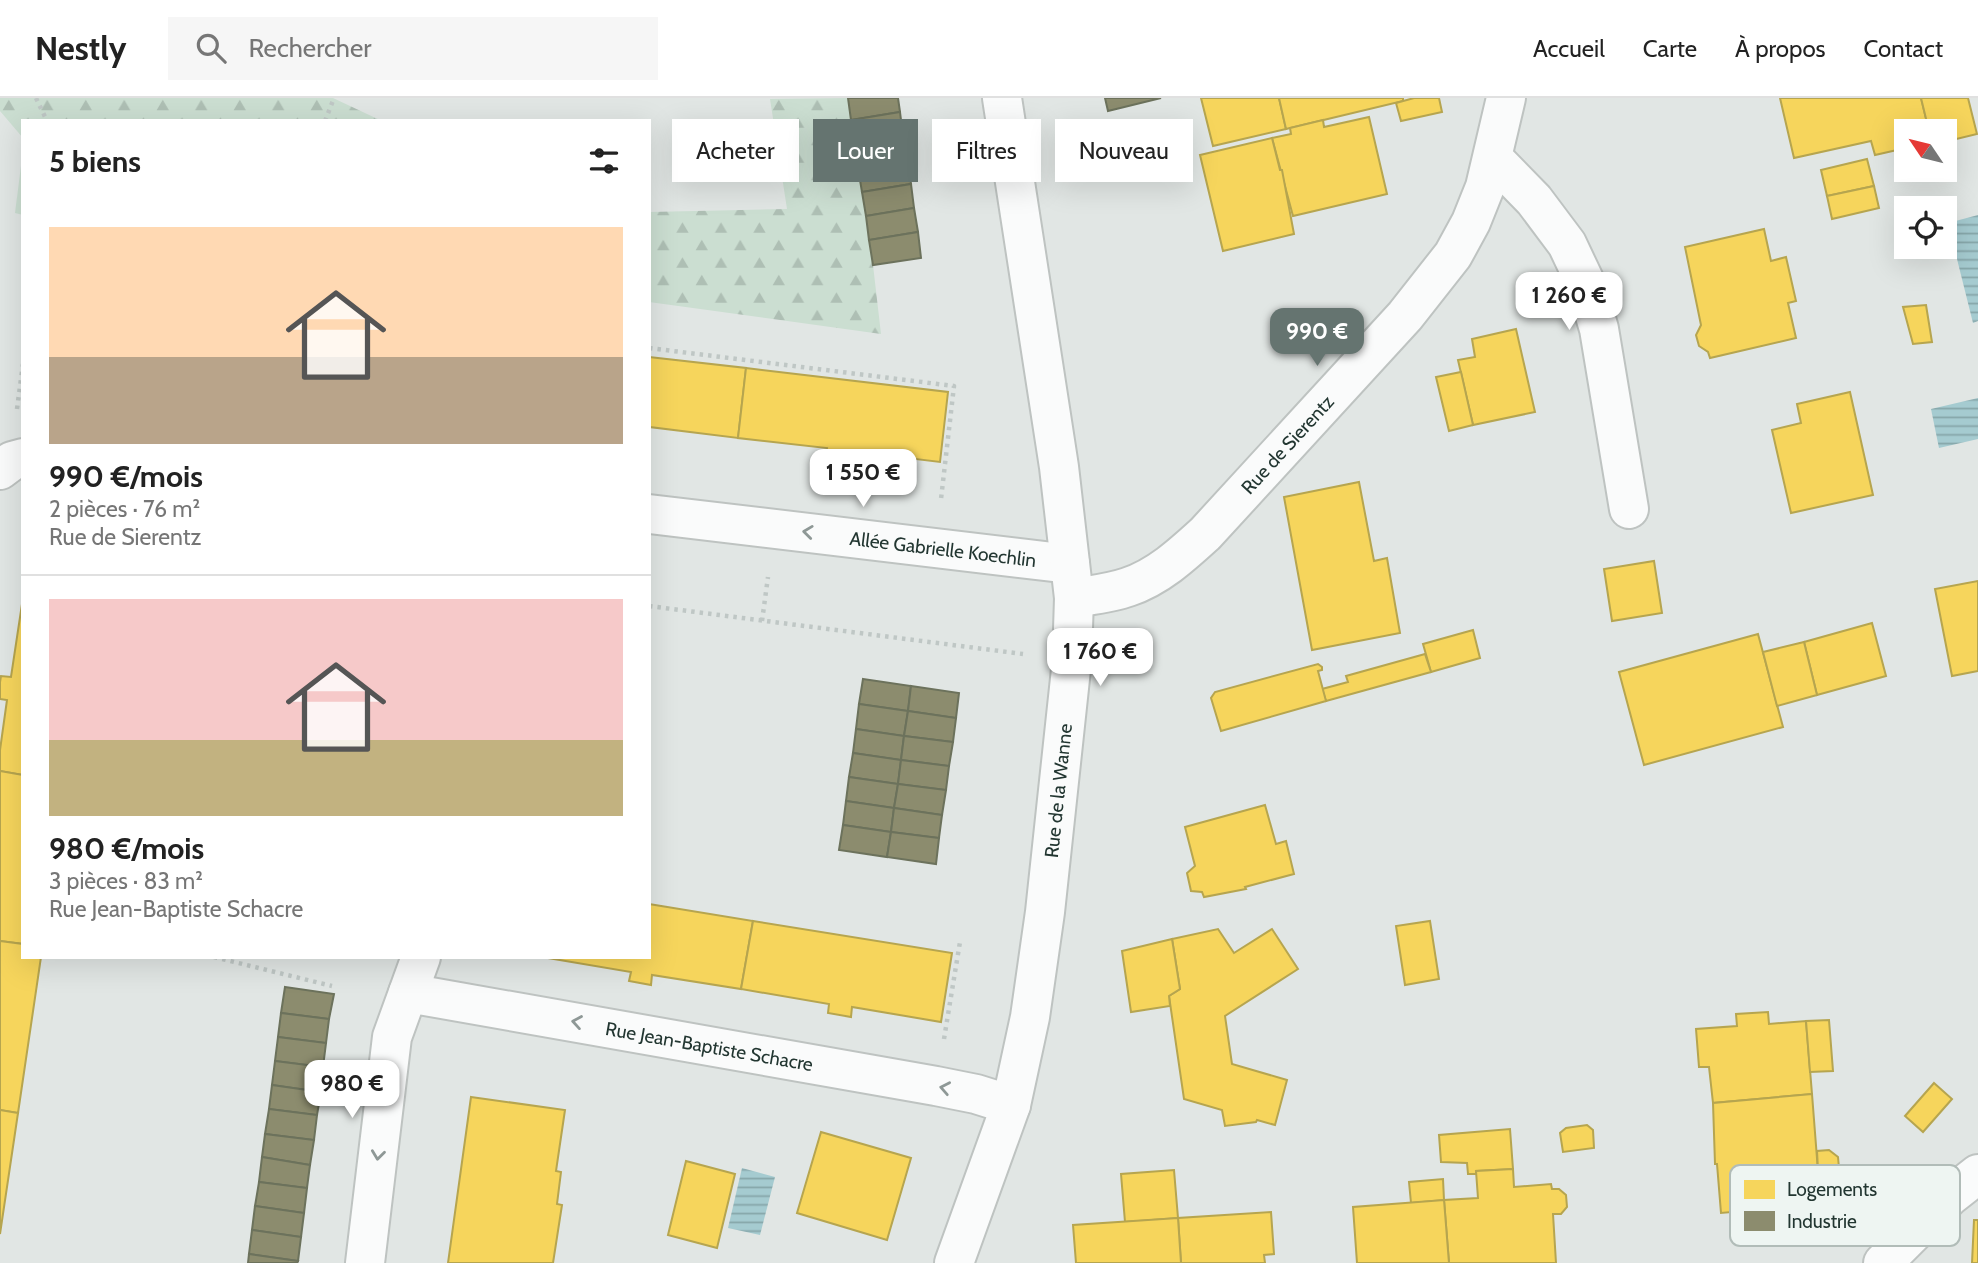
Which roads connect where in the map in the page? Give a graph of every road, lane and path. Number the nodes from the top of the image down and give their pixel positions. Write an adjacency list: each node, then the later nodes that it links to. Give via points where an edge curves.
1 (36, 98): 5 (path)
2 (334, 98): 6 (path)
3 (1002, 98): 17 (street, Rue de la Wanne)
4 (1506, 98): 7 (street, Rue de Sierentz)
5 (46, 119)
6 (326, 119)
7 (1493, 158): 14 (street, via 1534,200 1567,244 1585,282 1599,328); 17 (street, Rue de Sierentz, via 1471,222 1432,284 1205,534 1180,556 1129,587)
8 (651, 348): 13 (path, via 954,386)
9 (21, 380): 10 (path)
10 (16, 421)
11 (21, 459): 12 (street)
12 (0, 470)
13 (940, 504)
14 (1629, 509)
15 (651, 514): 17 (street, Allée Gabrielle Koechlin, one-way to 15)
16 (769, 566): 19 (path)
17 (1072, 581): 27 (street, Rue de la Wanne, via 1070,691 1045,912)
18 (651, 606): 19 (path)
19 (762, 621): 20 (path)
20 (1026, 654)
21 (960, 942): 26 (path)
22 (222, 959): 24 (path)
23 (420, 959): 25 (street)
24 (332, 986)
25 (408, 993): 27 (street, Rue Jean-Baptiste Schacre, one-way to 25, via 923,1084); 31 (street, one-way to 31, via 392,1037)
26 (942, 1046)
27 (1011, 1105): 32 (street, Rue de la Wanne)
28 (1978, 1174): 29 (street)
29 (1960, 1188)
30 (1900, 1246): 33 (street)
31 (365, 1263)
32 (954, 1263)
33 (1883, 1263)

